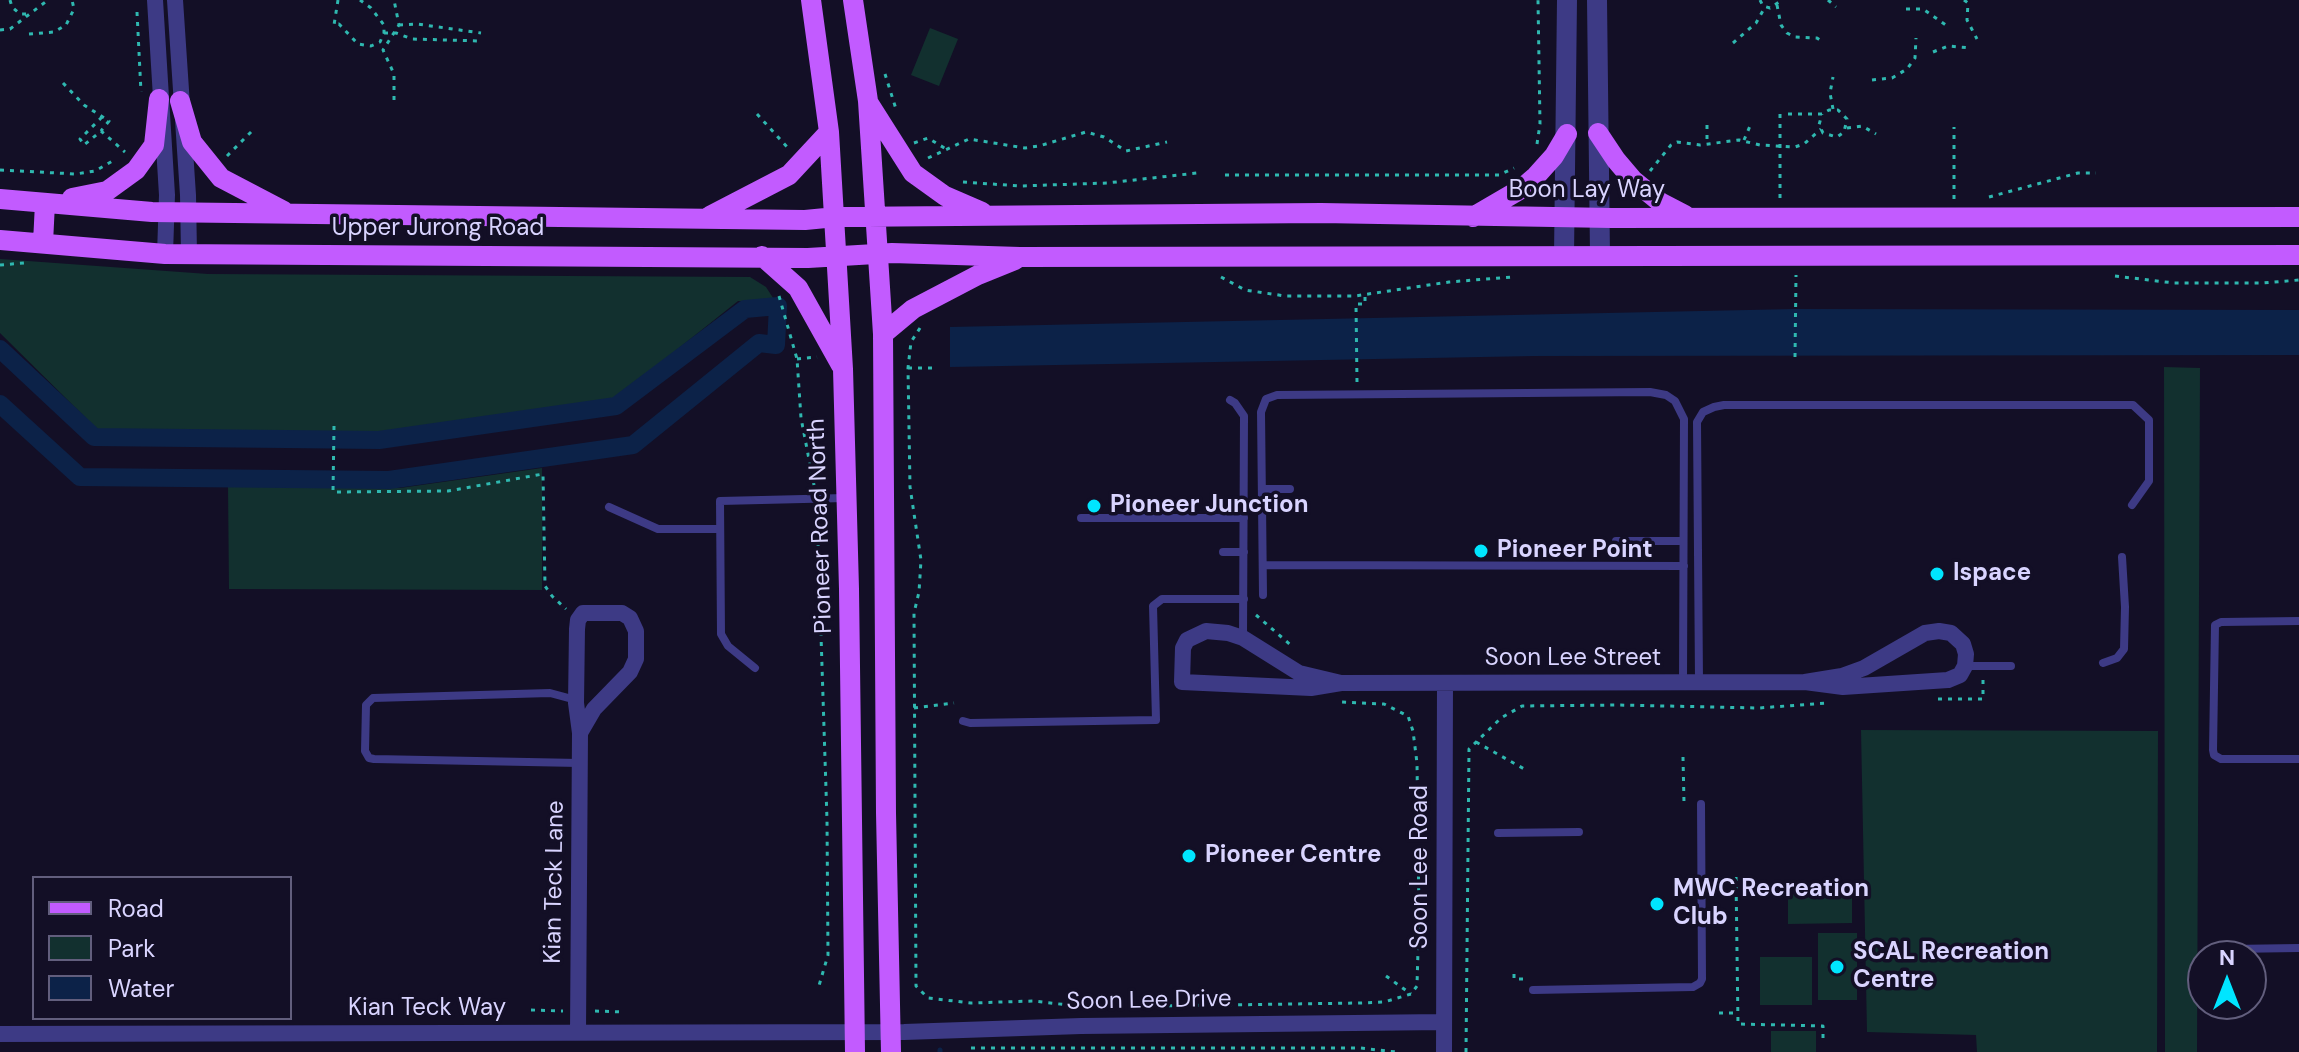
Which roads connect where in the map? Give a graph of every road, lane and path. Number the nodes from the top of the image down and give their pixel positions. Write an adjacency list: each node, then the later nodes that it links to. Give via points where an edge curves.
1 (10, 0): 23 (path, via 20,14)
2 (48, 0): 23 (path)
3 (72, 0): 30 (path, via 74,9 66,25)
4 (155, 0): 43 (street)
5 (175, 0): 43 (street)
6 (338, 0): 27 (path, via 334,25 358,44 371,46)
7 (360, 0): 27 (path, via 384,25)
8 (394, 0): 24 (path)
9 (811, 0): 59 (main road, Pioneer Road North)
10 (853, 0): 44 (main road)
11 (1538, 0): 70 (path)
12 (1567, 0): 61 (street)
13 (1597, 0): 60 (street)
14 (1760, 0): 20 (path)
15 (1782, 0): 18 (path)
16 (1828, 0): 21 (path)
17 (1964, 0): 32 (path)
18 (1777, 5): 20 (path); 34 (path, via 1787,33)
19 (137, 7): 43 (path)
20 (1765, 7): 35 (path)
21 (1836, 7)
22 (1906, 9): 25 (path, via 1923,9)
23 (29, 14): 26 (path)
24 (399, 25): 28 (path); 29 (path)
25 (1950, 28)
26 (0, 30)
27 (384, 33): 28 (path)
28 (396, 33): 33 (path, via 412,39); 42 (path, via 383,50 394,74)
29 (481, 33)
30 (29, 34)
31 (1916, 38): 40 (path, via 1915,58 1907,69 1892,78)
32 (1977, 39)
33 (481, 41)
34 (1823, 42)
35 (1733, 43)
36 (1970, 48): 37 (path, via 1948,46)
37 (1933, 52)
38 (881, 64): 51 (path)
39 (1833, 77): 45 (path)
40 (1872, 80)
41 (63, 83): 50 (path)
42 (394, 100)
43 (160, 101): 73 (main road); 85 (main road, via 154,145 136,170 107,191); 86 (street); 87 (street)
44 (868, 101): 68 (main road); 91 (main road)
45 (1833, 109): 49 (path); 56 (path, via 1845,115)
46 (757, 114): 69 (path)
47 (1780, 114): 65 (path)
48 (1788, 114): 49 (path)
49 (1822, 114): 57 (path)
50 (102, 117): 58 (path, via 109,121); 58 (path, via 80,139 84,145)
51 (901, 119)
52 (1707, 125): 67 (path)
53 (1750, 126): 63 (path)
54 (1954, 127): 83 (path)
55 (255, 128): 73 (path)
56 (1847, 128): 57 (path, via 1837,137); 62 (path, via 1862,126)
57 (1821, 129): 65 (path, via 1800,146)
58 (101, 131): 72 (path)
59 (829, 132): 90 (main road, Pioneer Road North); 97 (main road, via 789,175)
60 (1598, 133): 94 (street); 95 (main road, via 1633,180)
61 (1567, 134): 92 (main road, via 1536,176); 93 (street)
62 (1876, 134)
63 (1743, 141): 65 (path); 67 (path)
64 (1167, 142): 71 (path, via 1126,151 1086,132 1039,146 969,139)
65 (1780, 144): 82 (path, via 1780,199)
66 (130, 145): 72 (path)
67 (1707, 145): 79 (path, via 1674,143)
68 (906, 147): 71 (path, via 928,138); 71 (path, via 927,159); 89 (main road, via 913,173 945,196)
69 (788, 148)
70 (1537, 148)
71 (946, 149)
72 (125, 152): 75 (path, via 95,171)
73 (211, 165): 88 (main road, via 221,178)
74 (1513, 169): 78 (path, via 1499,175)
75 (0, 170)
76 (1197, 173): 80 (path, via 1107,183)
77 (2096, 173): 84 (path)
78 (1225, 175)
79 (1645, 177)
80 (958, 182)
81 (0, 199): 85 (main road, Upper Jurong Road)
82 (1768, 199)
83 (1954, 199)
84 (1981, 199)
85 (45, 203): 86 (main road, Upper Jurong Road); 99 (main road)
86 (167, 211): 87 (main road, Upper Jurong Road); 100 (street)
87 (188, 211): 88 (main road, Upper Jurong Road); 101 (street)
88 (292, 215): 97 (main road, Upper Jurong Road)
89 (990, 215): 91 (main road, Boon Lay Way); 92 (main road, Boon Lay Way)
90 (836, 217): 91 (main road, Upper Jurong Road); 97 (main road, Upper Jurong Road); 107 (main road, Pioneer Road North)
91 (875, 217): 102 (main road)
92 (1473, 217): 93 (main road, Boon Lay Way)
93 (1564, 217): 94 (main road, Boon Lay Way); 106 (street)
94 (1600, 217): 95 (main road, Boon Lay Way); 103 (street)
95 (1688, 217): 96 (main road, Boon Lay Way)
96 (2299, 217)
97 (706, 218)
98 (0, 240): 99 (main road, Upper Jurong Road)
99 (43, 243): 100 (main road, Upper Jurong Road)
100 (165, 254): 101 (main road, Upper Jurong Road)
101 (189, 254): 105 (main road, Upper Jurong Road)
102 (876, 255): 107 (main road, Upper Jurong Road); 108 (main road); 115 (main road)
103 (1600, 255): 104 (main road); 106 (main road)
104 (2299, 255)
105 (762, 256): 107 (main road, Upper Jurong Road); 119 (main road, via 798,288)
106 (1564, 256): 108 (main road)
107 (838, 257): 119 (main road, Pioneer Road North)
108 (1020, 257): 115 (main road, via 913,309)
109 (1212, 274): 112 (path, via 1245,290 1285,296)
110 (1796, 275): 116 (path)
111 (1525, 276): 112 (path)
112 (1365, 295): 120 (path, via 1365,304 1356,304)
113 (781, 303): 128 (path, via 797,359)
114 (921, 327): 117 (path, via 911,342)
115 (883, 334): 185 (main road)
116 (1795, 357)
117 (908, 368): 118 (path); 159 (path, via 910,487 921,560 914,613)
118 (937, 368)
119 (843, 369): 127 (main road, Pioneer Road North)
120 (1357, 394): 123 (lane, via 1266,399 1261,412); 125 (lane, via 1666,395 1684,419)
121 (1230, 400): 132 (lane, via 1244,416)
122 (334, 426): 143 (path, via 333,492 448,491 543,474 545,586)
123 (1263, 489): 124 (lane); 139 (lane)
124 (1290, 489)
125 (1684, 492): 126 (lane); 135 (lane)
126 (1672, 493)
127 (846, 498): 128 (lane); 182 (main road, Pioneer Road North)
128 (816, 500): 133 (lane, via 723,499 718,504); 176 (path, via 828,925 828,955)
129 (2132, 505): 151 (lane, via 2149,481 2149,420 2133,405 1714,407 1697,422)
130 (609, 507): 133 (lane, via 658,529)
131 (1081, 518): 132 (lane)
132 (1244, 518): 137 (lane)
133 (720, 529): 150 (lane, via 721,634)
134 (1616, 541): 135 (lane)
135 (1683, 541): 140 (lane)
136 (1223, 552): 137 (lane)
137 (1244, 552): 142 (lane)
138 (2122, 557): 146 (lane, via 2124,649)
139 (1264, 565): 140 (lane); 141 (lane)
140 (1684, 566): 151 (lane)
141 (1263, 595)
142 (1244, 599): 145 (lane); 161 (lane, via 1162,599 1153,606 1156,720)
143 (578, 620): 156 (street, Kian Teck Lane); 162 (street, via 583,613 622,613 636,631 636,659 630,672 594,709)
144 (2299, 621): 165 (lane, via 2215,625 2213,750 2221,759)
145 (1243, 638): 153 (street, Soon Lee Street, via 1299,673); 153 (street, Soon Lee Street, via 1206,631 1193,635 1183,648 1182,682 1311,688)
146 (2103, 663)
147 (1965, 666): 148 (lane); 152 (street, Soon Lee Street, via 1948,680 1843,687); 152 (street, Soon Lee Street, via 1963,644 1939,631 1925,633 1864,668)
148 (1983, 666): 149 (lane); 155 (path, via 1983,699)
149 (2011, 666)
150 (755, 668)
151 (1691, 682): 152 (street, Soon Lee Street); 154 (street, Soon Lee Street)
152 (1805, 682)
153 (1341, 683): 154 (street, Soon Lee Street)
154 (1445, 683): 181 (street, Soon Lee Road)
155 (1937, 699)
156 (576, 700): 162 (street, Kian Teck Lane); 166 (lane, via 550,693 373,698 366,705 365,751 374,759)
157 (954, 703): 159 (path)
158 (1830, 703): 163 (path, via 1759,708 1522,706)
159 (913, 709): 178 (path, via 916,986 928,998 1154,1006 1384,1002)
160 (1408, 716): 178 (path, via 1417,763 1419,915 1417,986)
161 (963, 721)
162 (580, 733): 166 (street, Kian Teck Lane)
163 (1476, 742): 167 (path); 191 (path, via 1468,759)
164 (1683, 757): 168 (path)
165 (2299, 759)
166 (580, 763): 183 (street, Kian Teck Lane)
167 (1526, 770)
168 (1684, 803)
169 (1701, 804): 177 (lane, via 1700,983)
170 (1579, 832): 171 (lane)
171 (1498, 833)
172 (1736, 877): 180 (path)
173 (2267, 948): 174 (lane)
174 (2299, 948)
175 (1386, 976): 178 (path)
176 (818, 989)
177 (1533, 990)
178 (1411, 994)
179 (1719, 1013): 180 (path)
180 (1738, 1013): 186 (path, via 1738,1024 1823,1026)
181 (1444, 1022): 185 (street, Soon Lee Drive); 190 (street, Soon Lee Road)
182 (855, 1031): 183 (street, Kian Teck Way); 185 (street, Soon Lee Drive); 188 (main road, Pioneer Road North)
183 (578, 1032): 184 (street, Kian Teck Way)
184 (0, 1034)
185 (891, 1042)
186 (1823, 1043)
187 (959, 1048): 189 (path)
188 (855, 1052)
189 (1396, 1052)
190 (1444, 1052)
191 (1466, 1052)

